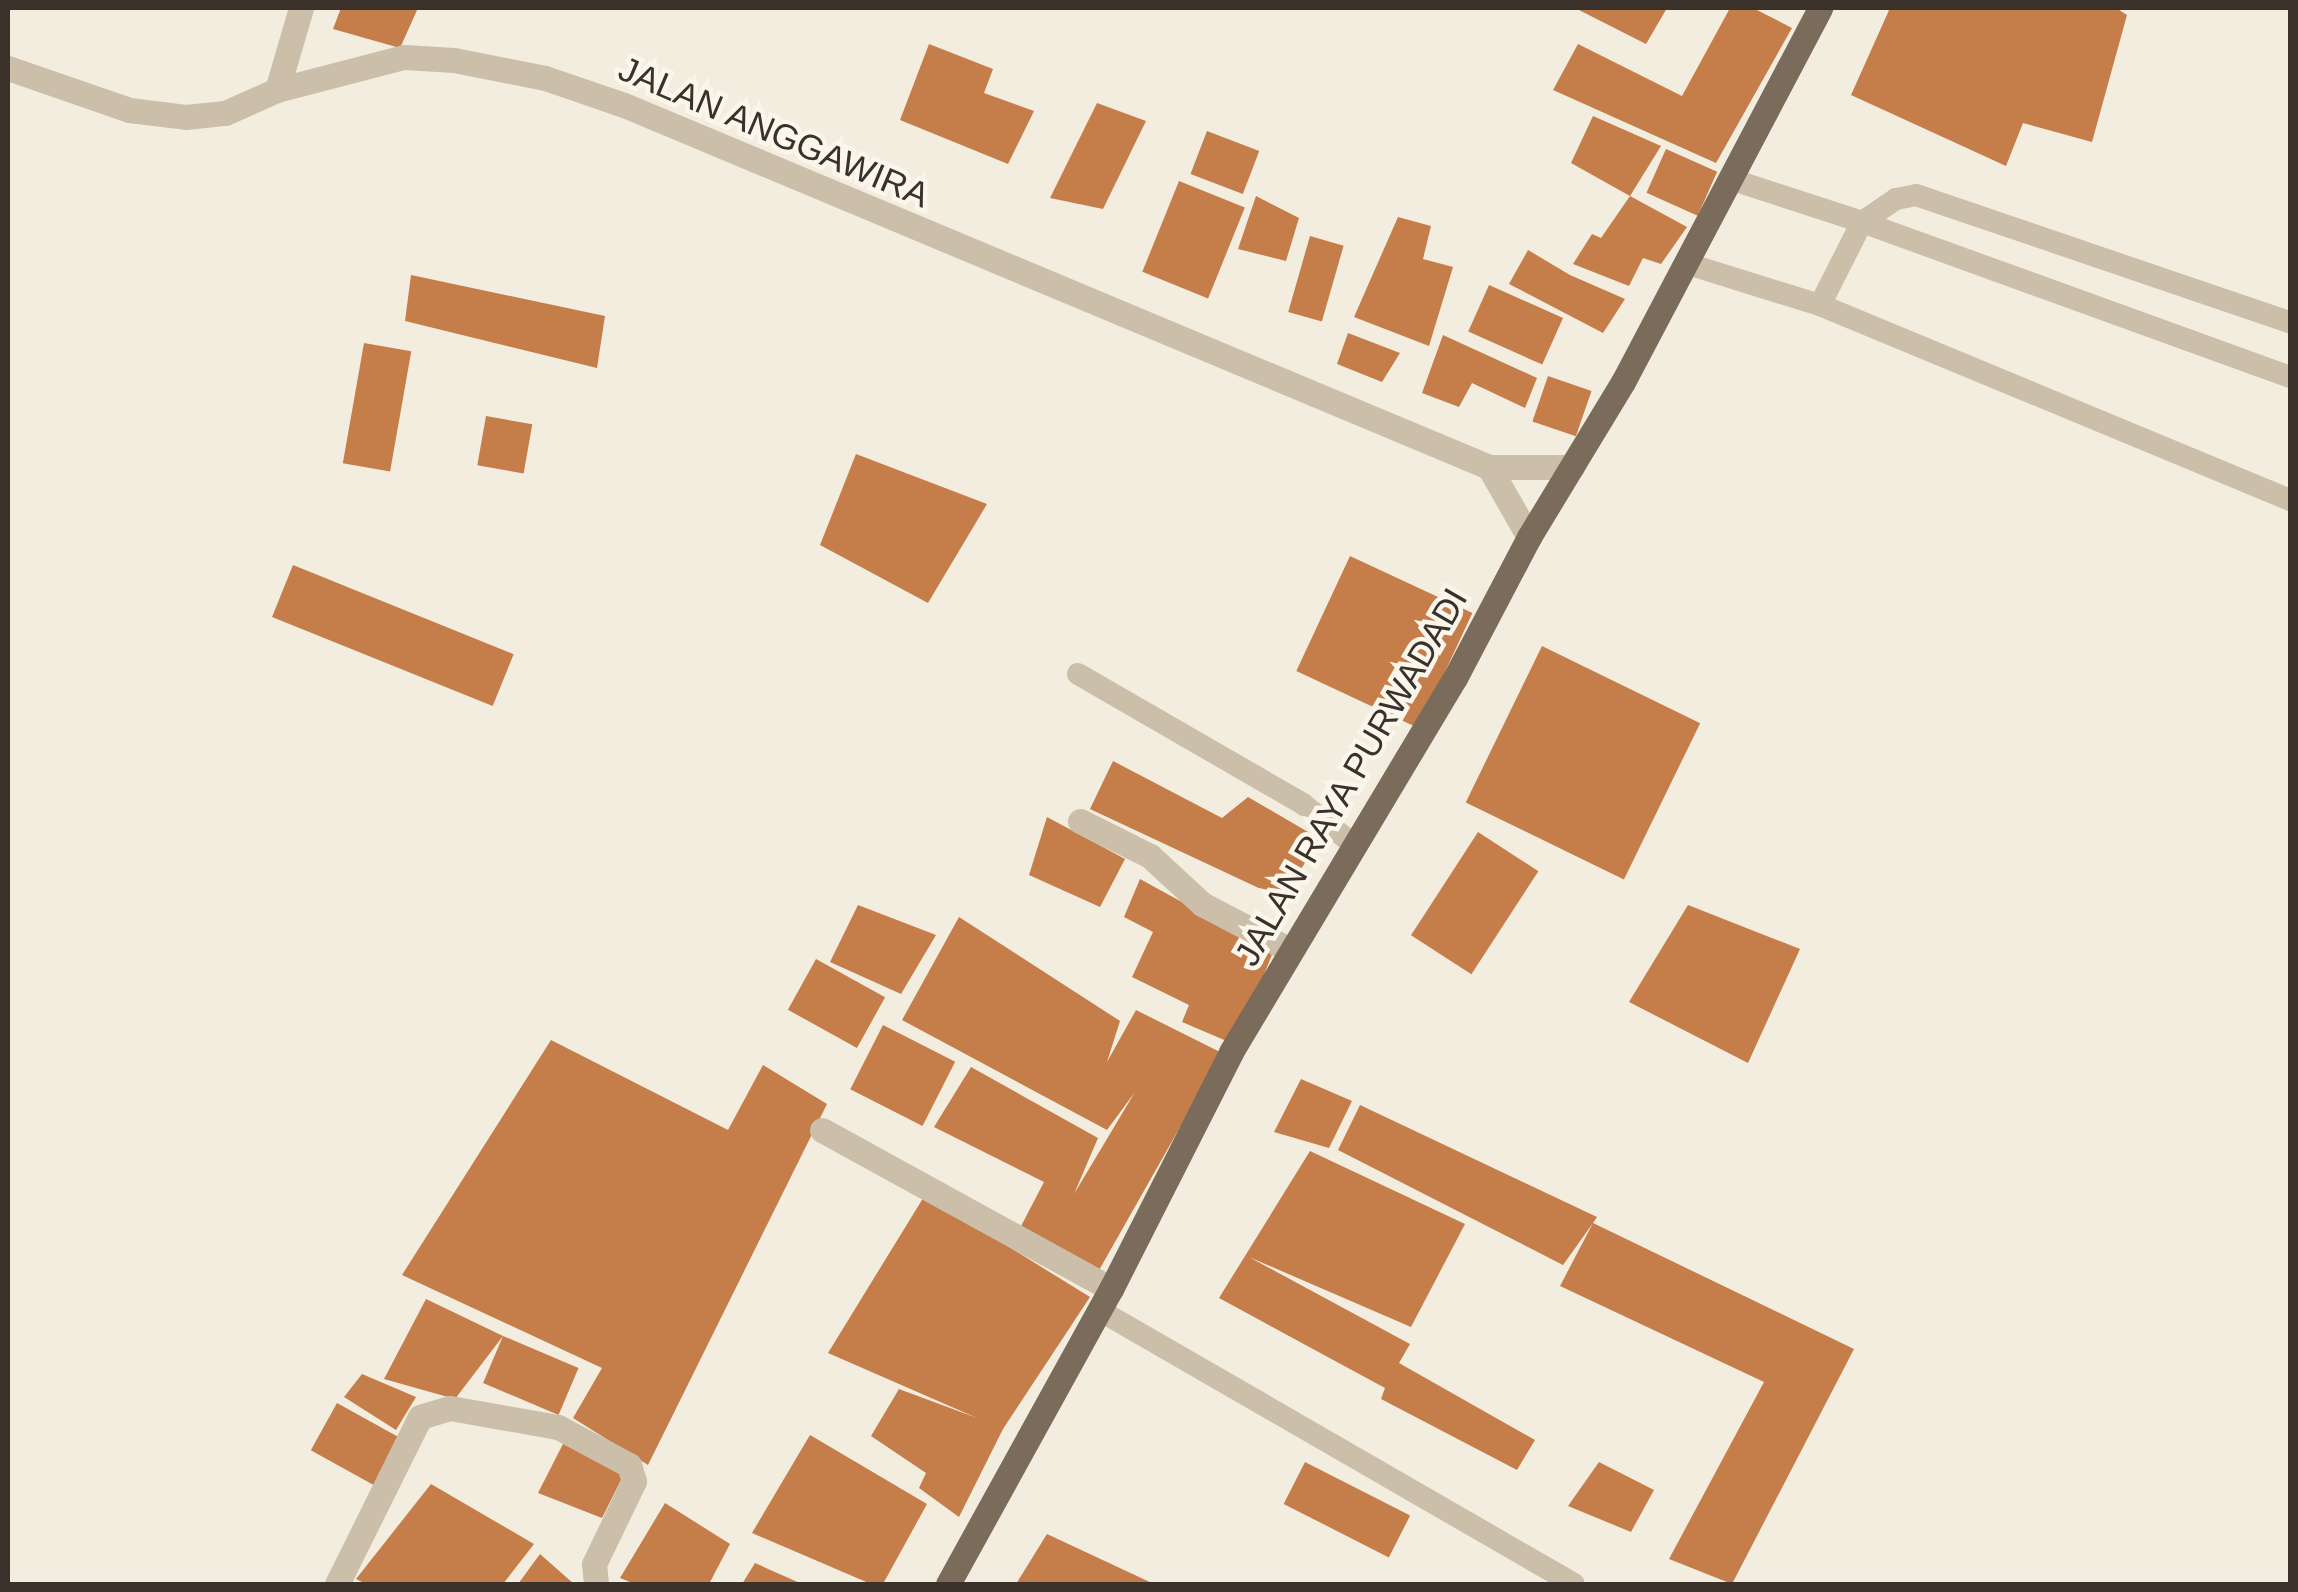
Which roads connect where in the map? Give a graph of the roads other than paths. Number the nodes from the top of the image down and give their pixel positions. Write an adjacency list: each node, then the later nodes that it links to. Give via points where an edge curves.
1 (301, 8): 4 (street)
2 (1820, 8): 5 (main road, JALAN RAYA PURWADADI)
3 (8, 68): 4 (street, JALAN ANGGAWIRA, via 128,110 186,117 226,113)
4 (277, 90): 11 (street, JALAN ANGGAWIRA, via 404,57 545,78 624,105)
5 (1730, 180): 6 (lane); 7 (main road, JALAN RAYA PURWADADI)
6 (1862, 222): 8 (lane); 9 (lane, via 1896,199 1916,195); 10 (lane)
7 (1688, 264): 8 (lane); 12 (main road, JALAN RAYA PURWADADI)
8 (1820, 306): 13 (lane)
9 (2290, 322)
10 (2290, 376)
11 (1488, 467): 12 (street, JALAN ANGGAWIRA); 14 (street)
12 (1572, 467): 14 (main road, JALAN RAYA PURWADADI)
13 (2290, 499)
14 (1529, 537): 17 (main road, JALAN RAYA PURWADADI, via 1454,678)
15 (1078, 674): 17 (lane, via 1303,804)
16 (1080, 820): 18 (street, via 1150,856 1202,904)
17 (1353, 844): 18 (main road, JALAN RAYA PURWADADI)
18 (1290, 950): 20 (main road, JALAN RAYA PURWADADI)
19 (822, 1130): 20 (street)
20 (1105, 1299): 23 (main road, JALAN RAYA PURWADADI); 24 (lane)
21 (337, 1584): 22 (street, via 420,1417 450,1408 558,1427 628,1464 634,1480 594,1564)
22 (596, 1584)
23 (948, 1584)
24 (1574, 1584)

